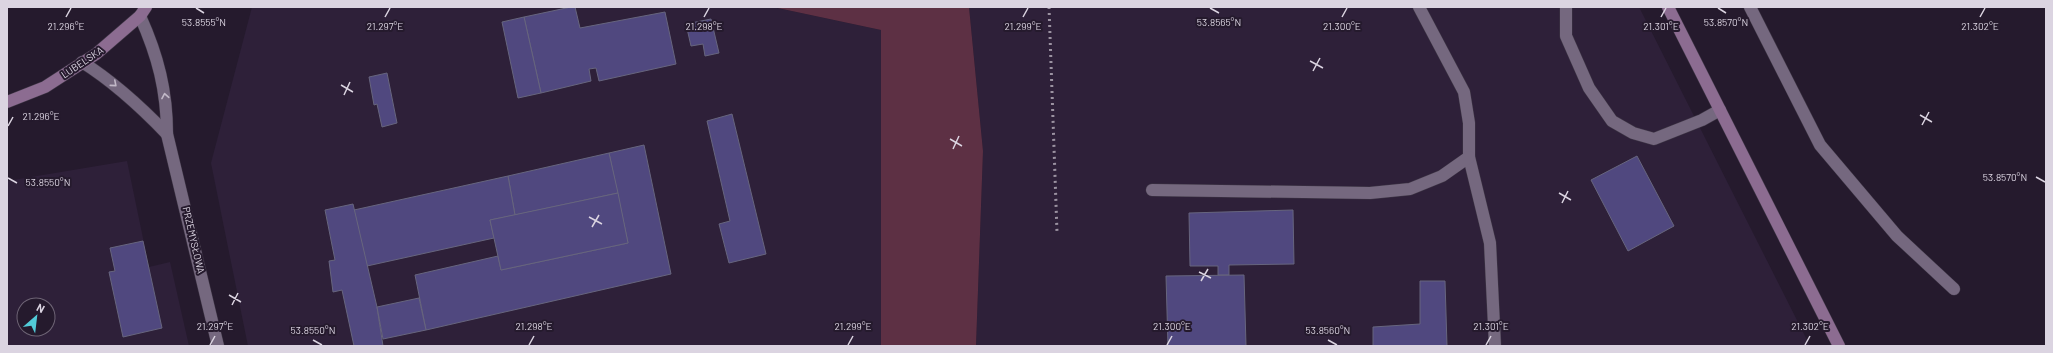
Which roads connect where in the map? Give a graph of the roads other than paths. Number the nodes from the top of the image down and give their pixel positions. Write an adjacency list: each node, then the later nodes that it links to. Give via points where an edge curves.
1 (1419, 7): 10 (street, via 1464,92 1469,123)
2 (1566, 7): 8 (street, via 1566,36 1589,88 1612,121 1633,133 1654,139)
3 (1668, 7): 8 (street)
4 (1750, 7): 12 (street, via 1820,145 1897,236)
5 (143, 12): 6 (street, LUBELSKA, via 96,54); 9 (street, PRZEMYSŁOWA, one-way to 5, via 167,107 162,77)
6 (82, 62): 7 (street, LUBELSKA, via 45,86); 9 (street, one-way to 9, via 108,79)
7 (7, 102)
8 (1720, 110): 15 (street)
9 (167, 134): 13 (street, PRZEMYSŁOWA)
10 (1470, 157): 11 (street, via 1442,176 1410,189 1370,193); 14 (street, via 1490,243)
11 (1152, 190)
12 (1954, 289)
13 (218, 346)
14 (1495, 346)
15 (1840, 346)

